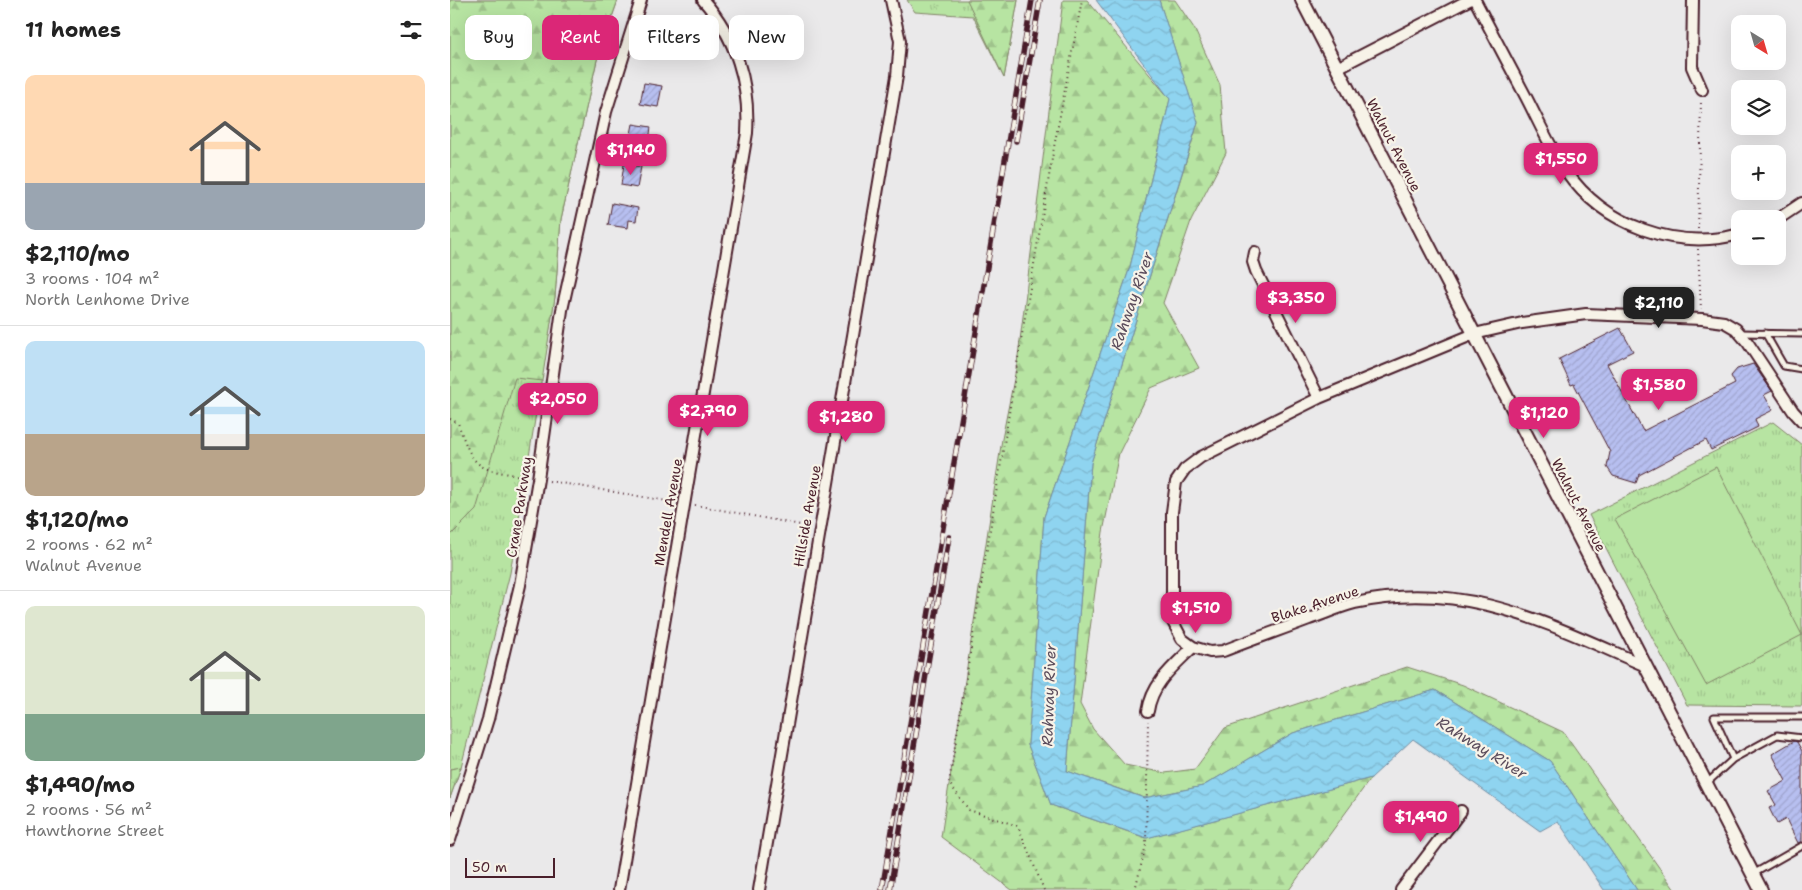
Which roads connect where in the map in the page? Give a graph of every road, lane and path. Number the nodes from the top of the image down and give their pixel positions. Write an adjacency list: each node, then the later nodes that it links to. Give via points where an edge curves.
1 (641, 0): 25 (street, Crane Parkway, via 608,105 562,310)
2 (704, 0): 37 (street, Mendell Avenue, via 722,24 738,58 746,96 747,133)
3 (891, 0): 38 (street, Hillside Avenue, via 900,41 897,76)
4 (1082, 0): 39 (path, via 1004,439 949,783 969,810 1018,826)
5 (1302, 0): 9 (street, Walnut Avenue)
6 (1469, 0): 9 (street)
7 (1475, 0): 14 (street, via 1557,157 1577,185 1602,208 1632,225 1664,236)
8 (1693, 0): 10 (street, via 1692,67)
9 (1337, 68): 19 (street, Walnut Avenue)
10 (1702, 90): 14 (path)
11 (1802, 203): 12 (street)
12 (1786, 214)
13 (1731, 235): 14 (street)
14 (1698, 240): 16 (path)
15 (1255, 252): 22 (street, via 1253,262 1256,271)
16 (1702, 319): 17 (street, via 1724,322); 19 (street, via 1586,314 1522,322)
17 (1740, 333): 18 (lane); 24 (street)
18 (1765, 333): 20 (lane); 21 (lane, via 1784,366)
19 (1474, 334): 22 (street); 27 (street, Walnut Avenue)
20 (1802, 334)
21 (1802, 369)
22 (1319, 398): 26 (street, via 1201,457 1176,482 1172,512 1172,620 1182,639)
23 (450, 419): 25 (path, via 458,423 469,455 475,462 489,470)
24 (1802, 421)
25 (538, 479): 34 (street, Crane Parkway, via 520,585 498,679)
26 (1193, 647): 27 (street, Blake Avenue, via 1210,652 1223,651 1354,603 1388,597 1427,596 1468,599 1509,610); 28 (street, via 1156,686 1149,699)
27 (1646, 666): 32 (street, Walnut Avenue)
28 (1148, 711): 40 (path, via 1146,846)
29 (1802, 717): 31 (lane, via 1714,717)
30 (1802, 738): 31 (lane, via 1777,735)
31 (1733, 759): 32 (lane)
32 (1707, 783): 36 (street, Walnut Avenue)
33 (1461, 811): 41 (street)
34 (450, 840)
35 (1802, 846): 36 (lane)
36 (1753, 874): 42 (street, Walnut Avenue)
37 (619, 890)
38 (758, 890)
39 (1044, 890)
40 (1135, 890)
41 (1401, 890)
42 (1761, 890)

